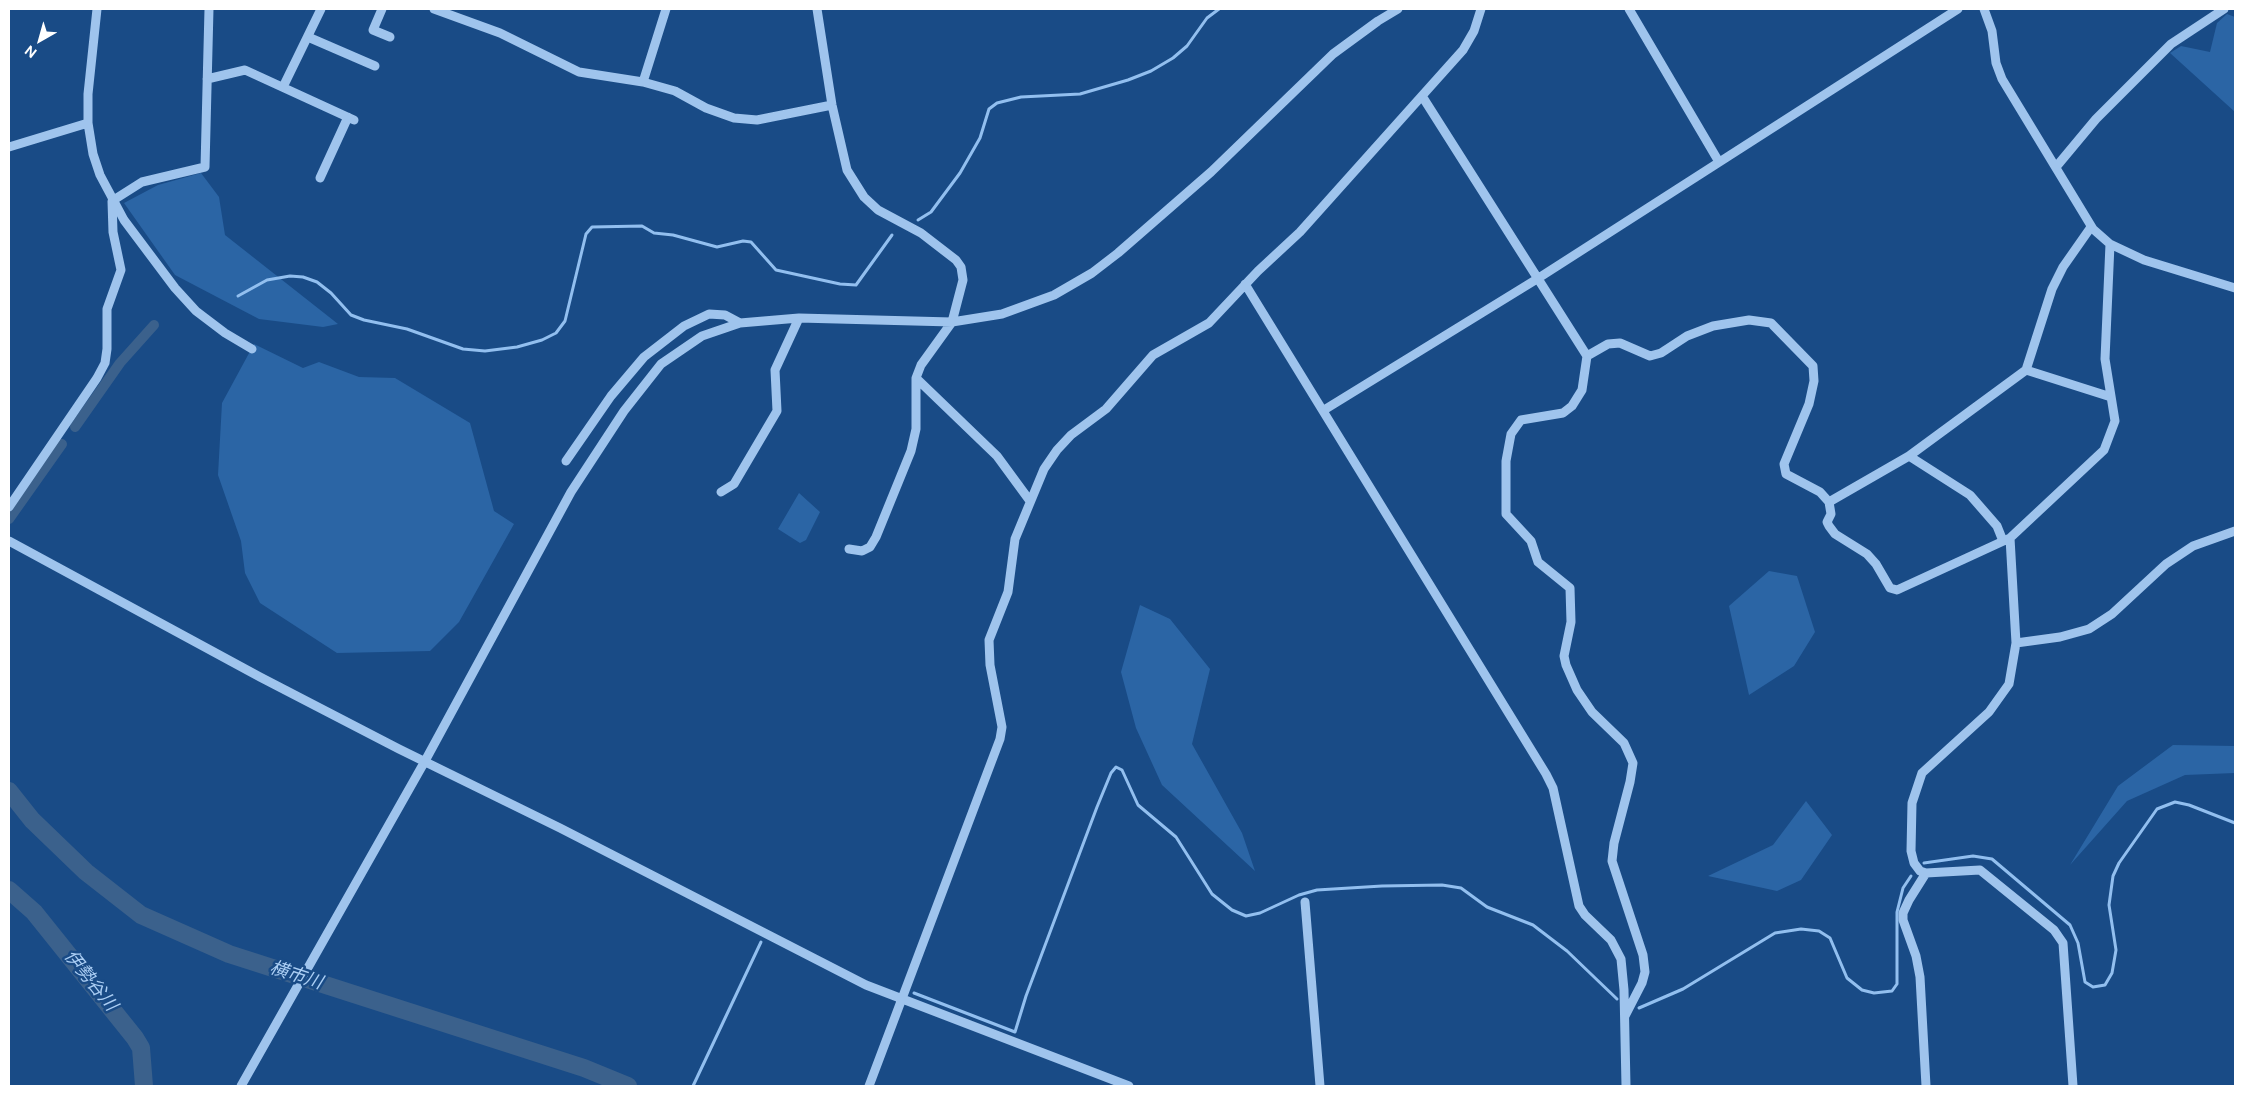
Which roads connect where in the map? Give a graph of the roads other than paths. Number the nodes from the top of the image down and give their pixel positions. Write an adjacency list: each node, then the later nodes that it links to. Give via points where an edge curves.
1 (97, 9): 22 (street)
2 (209, 9): 17 (street)
3 (321, 9): 14 (street)
4 (382, 9): 15 (street, via 373,30)
5 (434, 9): 18 (street, via 500,34 579,72)
6 (666, 9): 18 (street)
7 (817, 9): 21 (street)
8 (1398, 9): 34 (street, via 1333,54 1184,197 1092,272 1037,303 1002,314)
9 (1482, 9): 20 (street, via 1462,50)
10 (1629, 9): 24 (street)
11 (1958, 9): 24 (street)
12 (1984, 9): 25 (street, via 2002,79)
13 (2224, 9): 25 (street, via 2171,44 2096,119)
14 (308, 37): 16 (street); 19 (street)
15 (390, 37)
16 (375, 66)
17 (207, 78): 19 (street, via 246,70); 27 (street, via 205,167 142,182)
18 (643, 82): 21 (street, via 675,91 706,108 734,118 757,120)
19 (283, 87): 26 (street, via 351,119)
20 (1422, 96): 30 (street); 31 (street, via 1300,232)
21 (832, 106): 34 (street, via 847,170 864,197 878,210 921,232 961,267 963,280)
22 (88, 124): 23 (street); 27 (street, via 93,154)
23 (9, 147)
24 (1719, 162): 30 (street)
25 (2056, 167): 28 (street)
26 (320, 178)
27 (112, 201): 36 (street, via 150,256 196,311); 47 (street, via 113,232 121,270 107,309 104,363)
28 (2091, 227): 29 (street); 38 (street, via 2052,289)
29 (2110, 244): 32 (street, via 2144,260); 40 (street, via 2104,359)
30 (1537, 280): 37 (street); 41 (street)
31 (1245, 284): 41 (street); 45 (street, via 1209,323 1153,355 1106,409 1070,435 1044,469)
32 (2235, 288)
33 (799, 318): 34 (street); 35 (street); 44 (street, via 775,370 777,410 734,484)
34 (952, 322): 39 (street, via 920,364)
35 (740, 323): 43 (street, via 725,316 709,314 684,326 644,357 611,396); 53 (street, via 702,336 680,350 662,364 624,411 571,492)
36 (252, 349)
37 (1587, 356): 46 (street, via 1608,344 1620,343 1650,356 1713,326 1749,320 1771,323 1813,366 1809,404 1784,464 1786,474 1820,492); 57 (street, via 1582,390 1572,406 1563,413 1521,420 1511,434 1506,461 1506,514 1531,540 1538,562 1570,588 1571,622 1564,656 1566,665 1592,712 1624,743 1633,763 1612,861 1643,955 1645,972)
38 (2026, 370): 40 (street); 42 (street)
39 (916, 378): 45 (street, via 997,456); 51 (street, via 916,429 902,474 870,547 862,551)
40 (2111, 397): 49 (street, via 2115,420 2104,450)
41 (1324, 410): 57 (street, via 1553,788 1579,906 1611,940 1621,958)
42 (1909, 456): 46 (street); 49 (street, via 1970,495)
43 (566, 461)
44 (721, 492)
45 (1030, 501): 56 (street, via 1015,539 1008,592 990,640 990,665 1002,727 1000,739)
46 (1829, 502): 49 (street, via 1829,526 1835,534 1866,554 1893,590)
47 (9, 507)
48 (2235, 532): 52 (street, via 2193,546 2166,564 2112,614 2089,628 2060,637)
49 (2006, 540): 52 (street)
50 (9, 541): 53 (street, via 260,677)
51 (849, 549)
52 (2016, 643): 54 (street, via 2006,691 1989,712 1922,773 1917,784 1912,803 1911,851 1914,863)
53 (425, 761): 56 (street, via 866,985); 58 (street)
54 (1926, 873): 63 (street, via 1909,900 1903,920 1920,978); 64 (street, via 1980,870 2054,930 2063,943)
55 (1304, 902): 61 (street)
56 (902, 999): 59 (street); 60 (street)
57 (1624, 1016): 62 (street)
58 (241, 1086)
59 (869, 1086)
60 (1130, 1086)
61 (1320, 1086)
62 (1626, 1086)
63 (1926, 1086)
64 (2073, 1086)

